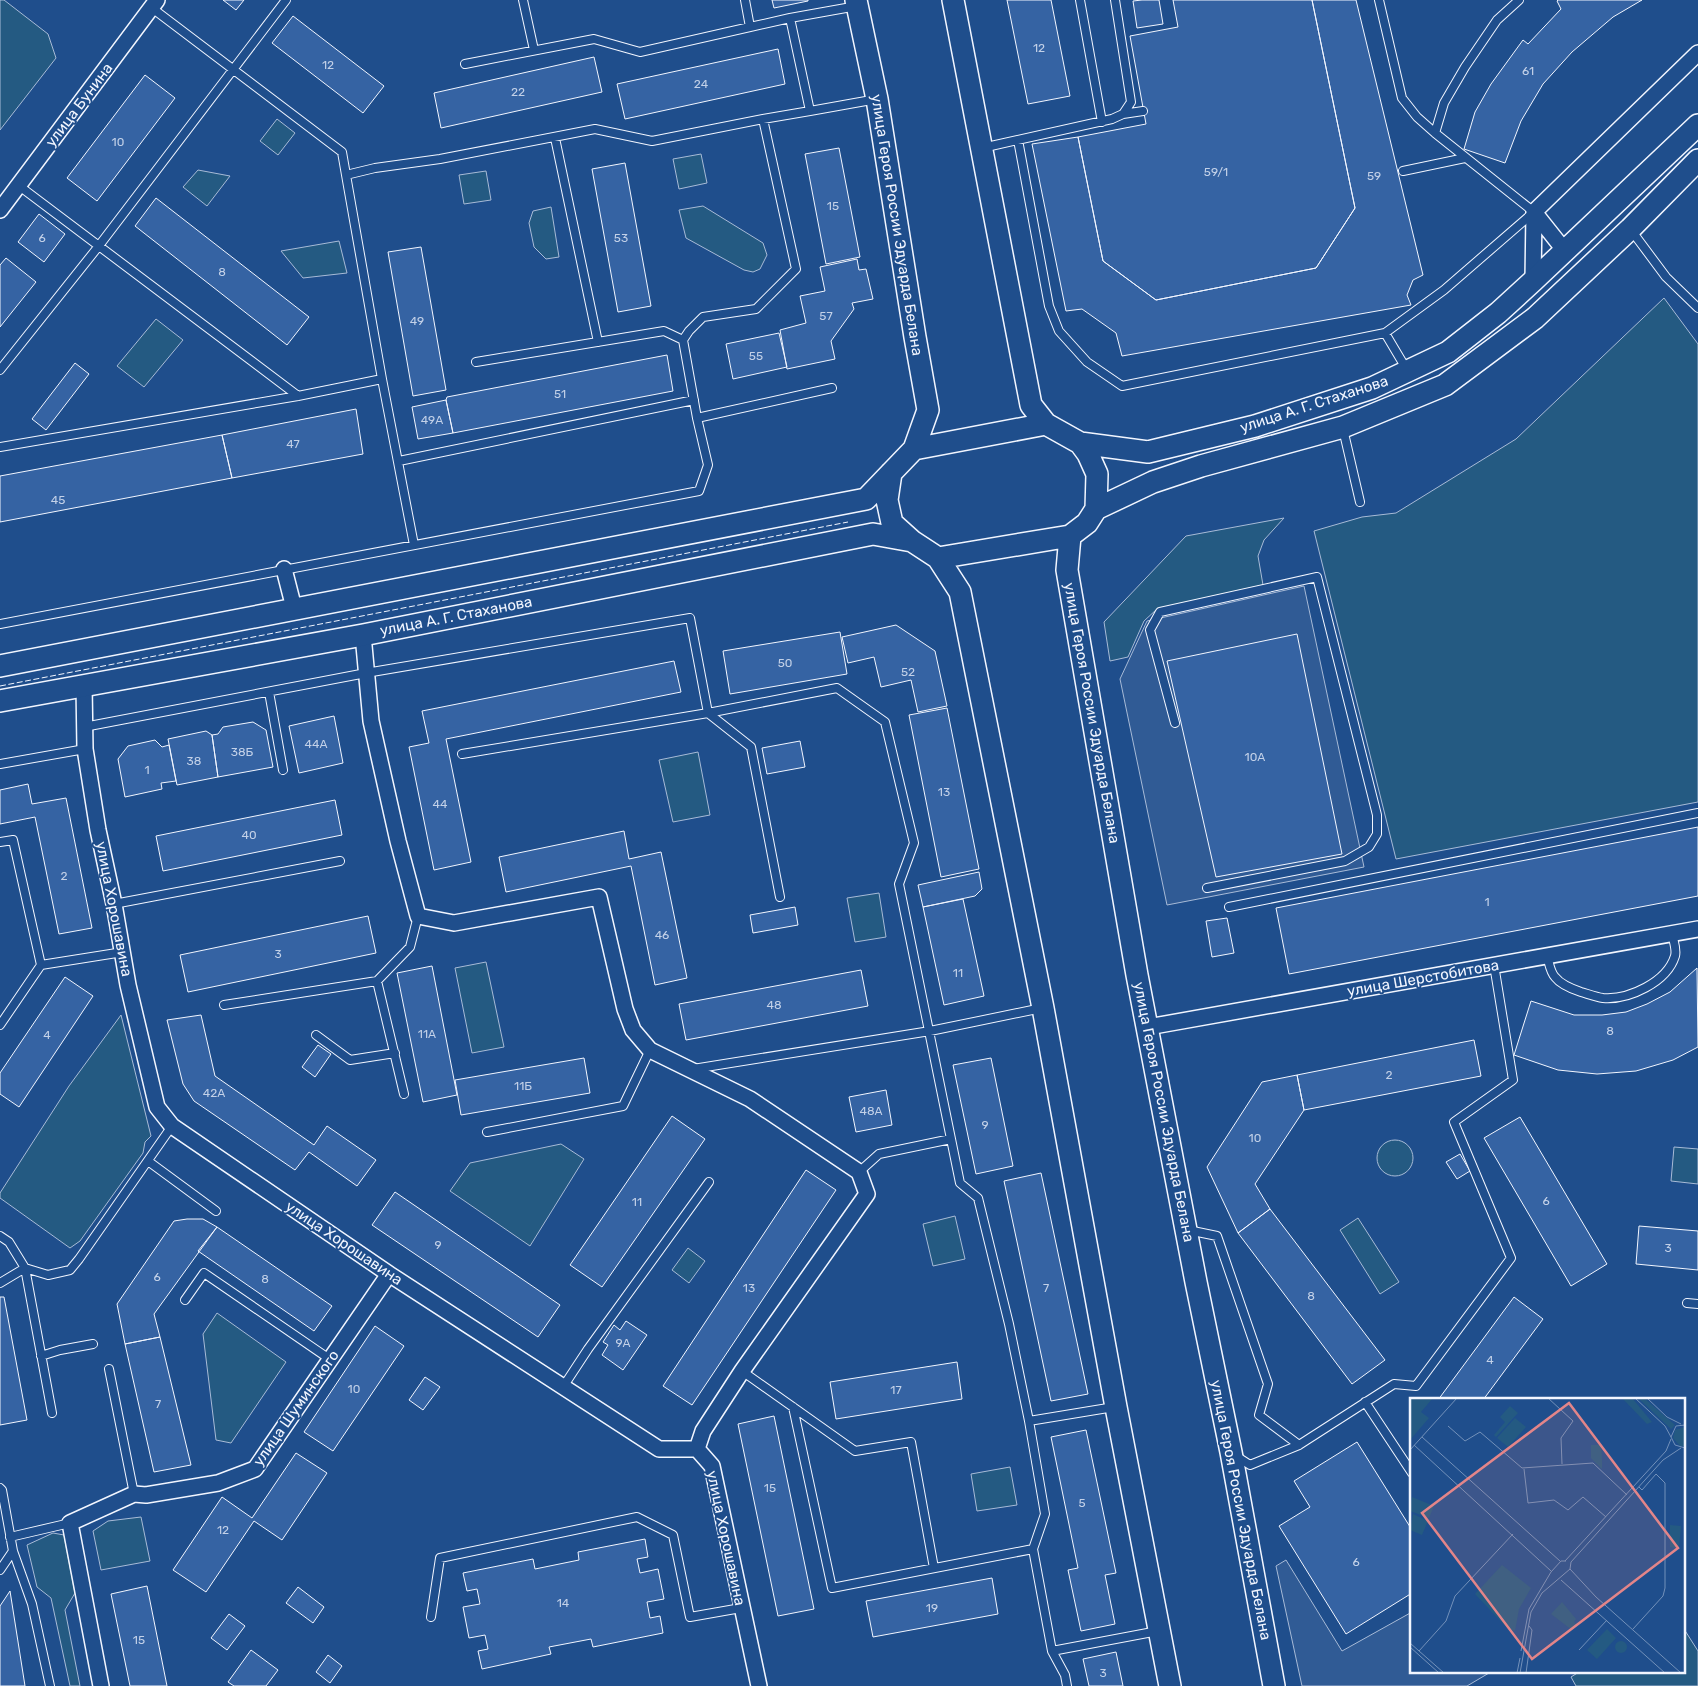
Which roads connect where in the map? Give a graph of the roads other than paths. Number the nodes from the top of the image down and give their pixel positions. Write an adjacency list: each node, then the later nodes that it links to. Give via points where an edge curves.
1 (286, 0): 16 (lane)
2 (523, 0): 13 (lane)
3 (744, 0): 12 (lane)
4 (953, 0): 27 (main road)
5 (1080, 0): 22 (lane)
6 (1115, 0): 20 (lane, via 1131,102)
7 (1379, 0): 24 (lane, via 1402,98)
8 (1519, 0): 24 (lane, via 1497,20 1465,67 1444,103)
9 (857, 3): 11 (lane); 17 (main road, улица Героя России Эдуарда Белана)
10 (155, 4): 16 (lane); 32 (street, улица Бунина)
11 (790, 18): 12 (lane); 18 (lane)
12 (750, 27): 13 (lane, via 640,52 594,39)
13 (534, 50): 15 (lane)
14 (1698, 53): 34 (street)
15 (465, 64)
16 (234, 70): 31 (lane, via 342,152); 36 (lane)
17 (877, 99): 18 (lane); 55 (main road, улица Героя России Эдуарда Белана, via 928,410)
18 (810, 110): 21 (lane)
19 (1143, 111): 20 (lane)
20 (1123, 114): 22 (lane)
21 (763, 119): 25 (lane, via 652,141 595,129); 41 (lane, via 796,269 756,309 703,317)
22 (1102, 122): 26 (lane)
23 (1698, 125): 37 (main road, улица А. Г. Стаханова)
24 (1435, 134): 28 (lane)
25 (555, 138): 31 (lane); 42 (lane)
26 (1018, 140): 27 (lane); 40 (lane, via 1049,306 1059,331 1087,362 1122,386)
27 (982, 148): 51 (main road, via 1031,405)
28 (1465, 158): 30 (lane); 34 (lane)
29 (1698, 160): 35 (main road, улица А. Г. Стаханова)
30 (1403, 171)
31 (346, 175): 46 (lane)
32 (18, 186): 33 (street, улица Бунина); 36 (lane)
33 (0, 210)
34 (1534, 212): 37 (street); 38 (street); 40 (lane, via 1444,290)
35 (1630, 229): 39 (lane, via 1666,277); 52 (main road, улица А. Г. Стаханова, via 1535,318 1445,385)
36 (98, 246): 44 (lane); 48 (lane)
37 (1564, 251): 38 (main road, улица А. Г. Стаханова)
38 (1533, 281): 45 (main road, улица А. Г. Стаханова, via 1448,352)
39 (1698, 308)
40 (1385, 333): 45 (lane)
41 (683, 340): 42 (lane, via 664,331); 49 (lane)
42 (598, 342): 43 (lane)
43 (476, 362)
44 (0, 370)
45 (1408, 371): 53 (main road, улица А. Г. Стаханова, via 1372,388 1255,426 1148,452)
46 (382, 379): 48 (lane); 56 (lane)
47 (832, 388): 50 (lane)
48 (298, 396): 54 (lane)
49 (694, 400): 50 (lane); 56 (lane)
50 (697, 418): 62 (lane, via 708,466 699,491)
51 (1046, 424): 53 (main road); 55 (main road)
52 (1343, 427): 58 (lane); 59 (main road, улица А. Г. Стаханова, via 1201,466 1153,482)
53 (1080, 443): 59 (main road, via 1097,474)
54 (0, 447)
55 (914, 449): 57 (main road)
56 (398, 461): 62 (lane)
57 (891, 473): 61 (main road, via 887,500 892,523); 65 (main road, via 866,499)
58 (1360, 502)
59 (1096, 509): 60 (main road, via 1087,523)
60 (1070, 536): 63 (main road); 98 (main road, улица Героя России Эдуарда Белана, via 1067,570)
61 (912, 541): 63 (main road); 67 (main road, улица А. Г. Стаханова, via 873,534)
62 (414, 545): 64 (lane)
63 (938, 558): 96 (main road, via 960,592)
64 (284, 569): 65 (street); 66 (lane)
65 (294, 608): 68 (main road)
66 (0, 624)
67 (363, 635): 69 (street); 70 (main road, улица А. Г. Стаханова)
68 (0, 666)
69 (366, 673): 71 (lane); 73 (lane, via 690,618); 87 (street, via 371,720)
70 (84, 685): 72 (main road, улица А. Г. Стаханова); 75 (street, улица Хорошавина)
71 (269, 692): 75 (lane); 79 (lane)
72 (0, 701)
73 (708, 713): 77 (lane); 84 (lane, via 751,747); 99 (lane, via 837,688 885,722 914,843 899,884)
74 (1175, 723): 83 (lane, via 1150,630 1160,612 1317,577 1378,815 1377,834 1369,848 1345,861)
75 (84, 727): 76 (street, улица Хорошавина)
76 (85, 749): 78 (lane); 85 (street, улица Хорошавина)
77 (462, 754)
78 (0, 764)
79 (283, 770)
80 (1698, 813): 86 (lane)
81 (0, 842): 92 (lane, via 13,840)
82 (340, 861): 85 (lane)
83 (1207, 888)
84 (780, 897)
85 (114, 904): 90 (street, улица Хорошавина)
86 (1229, 907)
87 (418, 916): 94 (lane, via 410,946); 101 (street, via 454,923 599,898 625,1009 633,1030)
88 (1698, 929): 89 (street, улица Шерстобитова)
89 (1672, 934): 91 (street, улица Шерстобитова); 91 (lane, via 1676,954 1671,966 1646,988 1621,997 1603,998 1563,984 1553,976)
90 (123, 952): 92 (lane); 105 (street, улица Хорошавина, via 157,1107)
91 (1547, 956): 93 (street, улица Шерстобитова)
92 (41, 965): 97 (lane)
93 (1494, 966): 98 (street, улица Шерстобитова); 126 (lane, via 1513,1080 1454,1122 1511,1258 1416,1386 1394,1384)
94 (377, 981): 95 (lane); 102 (lane)
95 (224, 1005)
96 (1043, 1008): 99 (lane); 128 (main road)
97 (0, 1025)
98 (1148, 1027): 112 (main road, улица Героя России Эдуарда Белана)
99 (930, 1031): 103 (lane); 107 (lane)
100 (316, 1035): 102 (lane, via 350,1060)
101 (650, 1050): 103 (street); 106 (lane, via 623,1106)
102 (395, 1053): 104 (lane)
103 (689, 1070): 109 (street, via 750,1099)
104 (404, 1094)
105 (172, 1126): 108 (lane); 115 (street, улица Хорошавина)
106 (487, 1132)
107 (951, 1139): 109 (lane, via 879,1154); 130 (lane, via 960,1183 978,1198)
108 (148, 1162): 111 (lane); 114 (lane, via 70,1270 48,1274)
109 (859, 1172): 124 (street, via 867,1194)
110 (709, 1182): 125 (lane)
111 (216, 1212)
112 (1186, 1230): 131 (lane, via 1217,1236 1268,1384 1259,1415); 133 (main road, улица Героя России Эдуарда Белана)
113 (0, 1236): 114 (lane, via 9,1242)
114 (25, 1268): 116 (lane); 121 (lane)
115 (389, 1274): 122 (street, улица Шуминского); 125 (street, улица Хорошавина)
116 (0, 1283)
117 (185, 1300): 122 (lane, via 204,1272)
118 (1687, 1303): 119 (lane)
119 (1698, 1304)
120 (93, 1344): 121 (lane)
121 (41, 1356): 129 (lane)
122 (331, 1360): 136 (street, улица Шуминского, via 255,1469 218,1483 146,1495)
123 (109, 1370): 136 (lane)
124 (742, 1371): 127 (lane); 132 (street, via 702,1431)
125 (563, 1387): 132 (street, улица Хорошавина, via 660,1449)
126 (1365, 1402): 131 (lane); 134 (lane)
127 (793, 1407): 141 (lane, via 855,1451 911,1442); 141 (lane, via 832,1588)
128 (1116, 1407): 130 (lane); 145 (main road)
129 (52, 1413)
130 (1029, 1421): 139 (lane, via 1045,1514)
131 (1299, 1445): 133 (lane, via 1250,1465)
132 (698, 1449): 143 (street, улица Хорошавина, via 712,1466)
133 (1231, 1452): 152 (main road, улица Героя России Эдуарда Белана)
134 (1410, 1469)
135 (0, 1488): 138 (lane)
136 (134, 1494): 137 (street, улица Шуминского)
137 (70, 1523): 138 (lane); 148 (street)
138 (10, 1537): 140 (lane)
139 (1033, 1549): 141 (lane); 146 (lane)
140 (13, 1551): 142 (lane); 147 (lane, via 32,1604)
141 (934, 1568)
142 (0, 1570)
143 (741, 1608): 144 (lane, via 690,1617 672,1536 637,1517 440,1558); 149 (street, улица Хорошавина)
144 (431, 1617)
145 (1159, 1631): 146 (lane); 151 (main road)
146 (1052, 1650): 150 (lane)
147 (50, 1686)
148 (101, 1686)
149 (759, 1686)
150 (1067, 1686)
151 (1170, 1686)
152 (1274, 1686)

